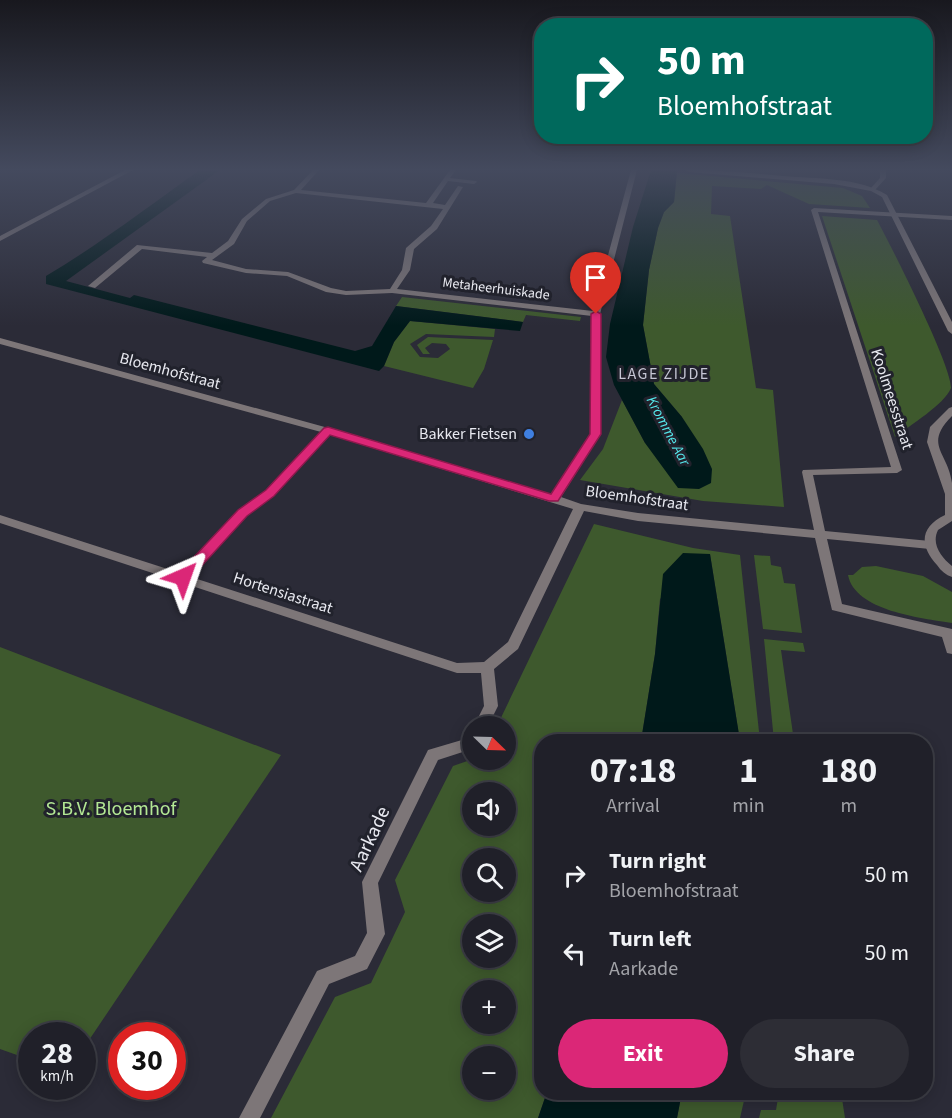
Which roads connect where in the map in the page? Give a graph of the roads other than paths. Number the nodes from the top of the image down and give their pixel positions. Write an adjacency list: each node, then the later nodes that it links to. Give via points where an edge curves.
1 (32, 222): 7 (street)
2 (243, 222): 8 (street, via 231,242)
3 (437, 222): 10 (street, via 410,248 406,270)
4 (620, 222): 11 (street)
5 (818, 222): 20 (street, Koolmeesstraat, via 897,470 807,472)
6 (898, 222): 12 (street)
7 (0, 239)
8 (214, 255): 9 (street, via 140,247); 10 (street, Metaheerhuiskade, via 206,261 294,275 329,290)
9 (92, 286)
10 (392, 291): 11 (street, Metaheerhuiskade)
11 (596, 314): 16 (street, via 596,434)
12 (952, 331)
13 (0, 341): 15 (street, Bloemhofstraat)
14 (952, 410): 18 (street, via 935,427 932,442 951,494)
15 (328, 431): 16 (street, Bloemhofstraat); 23 (street)
16 (554, 499): 17 (street, Bloemhofstraat)
17 (580, 507): 20 (street, Bloemhofstraat); 25 (street, via 513,645)
18 (952, 516): 21 (street, via 933,527)
19 (0, 519): 23 (street, Hortensiastraat)
20 (819, 536): 21 (street, Bloemhofstraat); 24 (street, Koolmeesstraat, via 836,607 947,633)
21 (930, 545): 22 (street)
22 (952, 573)
23 (183, 577): 25 (street, Hortensiastraat, via 457,668)
24 (952, 650)
25 (487, 667): 26 (street, via 491,706)
26 (486, 716)
27 (462, 745): 28 (street, Aarkade, via 434,755 370,882 376,934 361,963 323,977)
28 (249, 1118)

